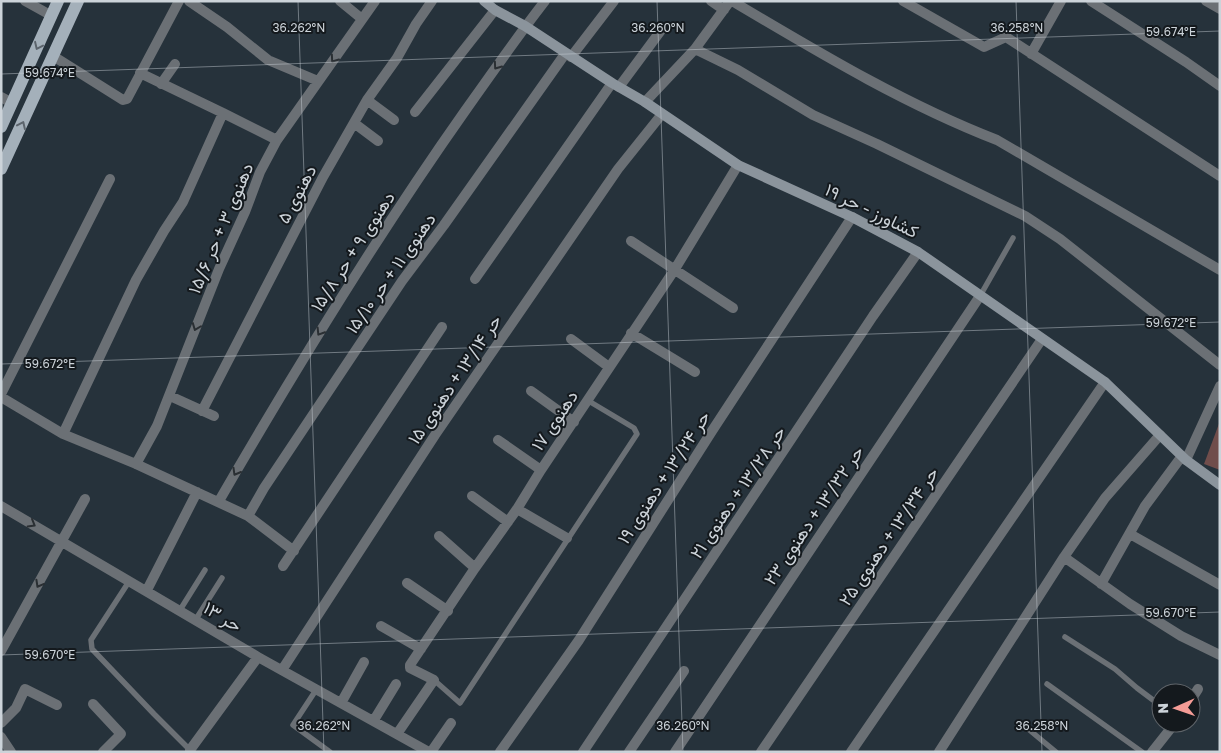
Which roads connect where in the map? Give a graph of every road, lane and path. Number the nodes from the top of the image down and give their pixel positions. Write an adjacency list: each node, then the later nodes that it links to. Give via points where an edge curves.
1 (24, 1): 20 (street)
2 (58, 1): 20 (main road)
3 (78, 1): 26 (main road)
4 (179, 1): 29 (street)
5 (188, 1): 30 (street, via 268,60)
6 (340, 1): 21 (street)
7 (376, 1): 21 (street, دهنوی ۳ + حر ۱۵/۶)
8 (432, 1): 35 (street, دهنوی ۵)
9 (484, 1): 19 (street, کشاورز - حر ۱۹)
10 (545, 1): 22 (street, دهنوی ۹ + حر ۱۵/۸)
11 (614, 1): 27 (street, دهنوی ۱۱ + حر ۱۵/۱۰)
12 (711, 1): 17 (street)
13 (903, 1): 25 (street, via 984,46 1006,37)
14 (1061, 1): 25 (street)
15 (1092, 1): 33 (street)
16 (1206, 1): 18 (street)
17 (729, 4): 24 (street); 54 (street, via 853,72 958,125 997,140)
18 (1220, 9)
19 (495, 10): 22 (street, کشاورز - حر ۱۹); 37 (street)
20 (52, 16): 34 (main road, one-way to 34)
21 (362, 19): 30 (street, دهنوی ۳ + حر ۱۵/۶, one-way to 30)
22 (525, 26): 27 (street, کشاورز - حر ۱۹); 84 (street, دهنوی ۹ + حر ۱۵/۸, one-way to 84, via 367,255)
23 (662, 29): 32 (street)
24 (695, 49): 36 (street); 62 (street, via 738,70 813,115 1025,216 1060,239)
25 (1031, 54): 47 (street)
26 (53, 56): 29 (street, via 123,100); 46 (main road, one-way to 26)
27 (568, 56): 32 (street, کشاورز - حر ۱۹); 87 (street, دهنوی ۱۱ + حر ۱۵/۱۰, via 402,281)
28 (175, 64): 31 (street)
29 (140, 73): 31 (street)
30 (318, 81): 43 (street, دهنوی ۳ + حر ۱۵/۶)
31 (161, 84): 38 (street)
32 (615, 85): 36 (street, کشاورز - حر ۱۹); 55 (street)
33 (1220, 86)
34 (7, 100): 42 (main road)
35 (367, 100): 40 (street); 41 (street, دهنوی ۵)
36 (644, 102): 39 (street, کشاورز - حر ۱۹)
37 (415, 112)
38 (223, 113): 43 (street); 74 (street, via 183,202 136,280)
39 (662, 114): 45 (street, کشاورز - حر ۱۹); 114 (street, حر ۱۳/۱۴ + دهنوی ۱۵, via 618,169 440,427)
40 (394, 120)
41 (354, 124): 44 (street); 71 (street, دهنوی ۵, via 323,177)
42 (1, 127)
43 (277, 140): 69 (street, دهنوی ۳ + حر ۱۵/۶, one-way to 69, via 219,269)
44 (378, 141)
45 (738, 165): 49 (street, کشاورز - حر ۱۹); 53 (street, دهنوی ۱۷)
46 (1, 169)
47 (1220, 176)
48 (110, 179): 68 (street)
49 (852, 217): 52 (street, کشاورز - حر ۱۹); 136 (street, حر ۱۳/۲۴ + دهنوی ۱۹, via 579,640)
50 (1013, 238): 56 (lane)
51 (631, 241): 53 (street)
52 (918, 252): 56 (street, کشاورز - حر ۱۹); 137 (street, حر ۱۳/۲۸ + دهنوی ۲۱)
53 (675, 269): 57 (street); 59 (street, دهنوی ۱۷)
54 (1220, 270)
55 (475, 278)
56 (980, 296): 61 (street, کشاورز - حر ۱۹); 139 (street, حر ۱۳/۳۲ + دهنوی ۲۳)
57 (733, 308)
58 (442, 326): 93 (street)
59 (631, 333): 63 (street, دهنوی ۱۷); 64 (street)
60 (571, 339): 63 (street)
61 (1042, 339): 65 (street, کشاورز - حر ۱۹); 140 (street, حر ۱۳/۳۴ + دهنوی ۲۵)
62 (1220, 365)
63 (609, 367): 70 (street, دهنوی ۱۷)
64 (695, 372)
65 (1105, 382): 75 (street, کشاورز - حر ۱۹); 141 (street)
66 (1220, 386): 77 (street)
67 (531, 391): 73 (street)
68 (1, 395): 74 (street)
69 (170, 396): 71 (street); 78 (street, دهنوی ۳ + حر ۱۵/۶)
70 (587, 400): 73 (street, دهنوی ۱۷); 91 (lane, via 634,428 637,434)
71 (202, 411): 72 (street)
72 (214, 416)
73 (574, 422): 79 (street, دهنوی ۱۷)
74 (63, 434): 78 (street)
75 (1160, 435): 77 (street, کشاورز - حر ۱۹); 94 (street, via 1105,498)
76 (498, 440): 79 (street)
77 (1184, 458): 80 (street, کشاورز - حر ۱۹); 89 (street, via 1145,506)
78 (136, 464): 81 (street)
79 (541, 470): 86 (street, دهنوی ۱۷)
80 (1220, 485)
81 (197, 492): 84 (street); 103 (street)
82 (472, 496): 88 (street)
83 (84, 499): 92 (street)
84 (219, 501): 87 (street)
85 (1, 506): 92 (street, حر ۱۳, one-way to 92)
86 (517, 509): 88 (street, دهنوی ۱۷); 91 (street)
87 (248, 516): 93 (street)
88 (508, 522): 96 (street, دهنوی ۱۷)
89 (1130, 534): 101 (street); 102 (street)
90 (438, 536): 96 (street)
91 (568, 538): 116 (lane, via 460,703)
92 (62, 542): 99 (street, حر ۱۳); 110 (street, one-way to 110)
93 (294, 551): 95 (street)
94 (1064, 558): 101 (street); 142 (street)
95 (283, 566)
96 (475, 568): 105 (street, دهنوی ۱۷)
97 (205, 570): 104 (lane)
98 (222, 578): 106 (lane)
99 (130, 580): 103 (street, حر ۱۳); 131 (lane, via 91,640 92,649)
100 (407, 583): 105 (street)
101 (1101, 584): 111 (street, via 1181,636)
102 (1220, 585)
103 (147, 590): 104 (street, حر ۱۳)
104 (180, 610): 106 (street, حر ۱۳)
105 (448, 611): 109 (street, دهنوی ۱۷)
106 (196, 619): 112 (street, حر ۱۳)
107 (381, 626): 109 (street)
108 (1065, 637): 120 (lane, via 1115,669)
109 (421, 649): 116 (street, دهنوی ۱۷, via 410,668)
110 (1, 651)
111 (1220, 654)
112 (258, 657): 114 (street, حر ۱۳); 131 (street)
113 (364, 662): 121 (street)
114 (282, 670): 119 (street, حر ۱۳)
115 (684, 671): 138 (street)
116 (434, 680): 129 (street)
117 (396, 684): 124 (street)
118 (1047, 684): 144 (lane)
119 (316, 690): 121 (street, حر ۱۳); 134 (lane, via 292,725)
120 (1151, 698)
121 (341, 703): 124 (street, حر ۱۳)
122 (93, 704): 133 (street, via 120,734)
123 (56, 705): 125 (street, via 25,689 16,708)
124 (374, 720): 129 (street, حر ۱۳)
125 (1, 723)
126 (451, 723): 135 (street)
127 (1027, 728): 143 (lane)
128 (1168, 733): 145 (street)
129 (397, 734): 135 (street, حر ۱۳)
130 (1, 737): 132 (street)
131 (191, 751)
132 (11, 752)
133 (103, 752)
134 (330, 752)
135 (430, 752)
136 (500, 752)
137 (584, 752)
138 (629, 752)
139 (675, 752)
140 (761, 752)
141 (852, 752)
142 (938, 752)
143 (1056, 752)
144 (1142, 752)
145 (1152, 752)

